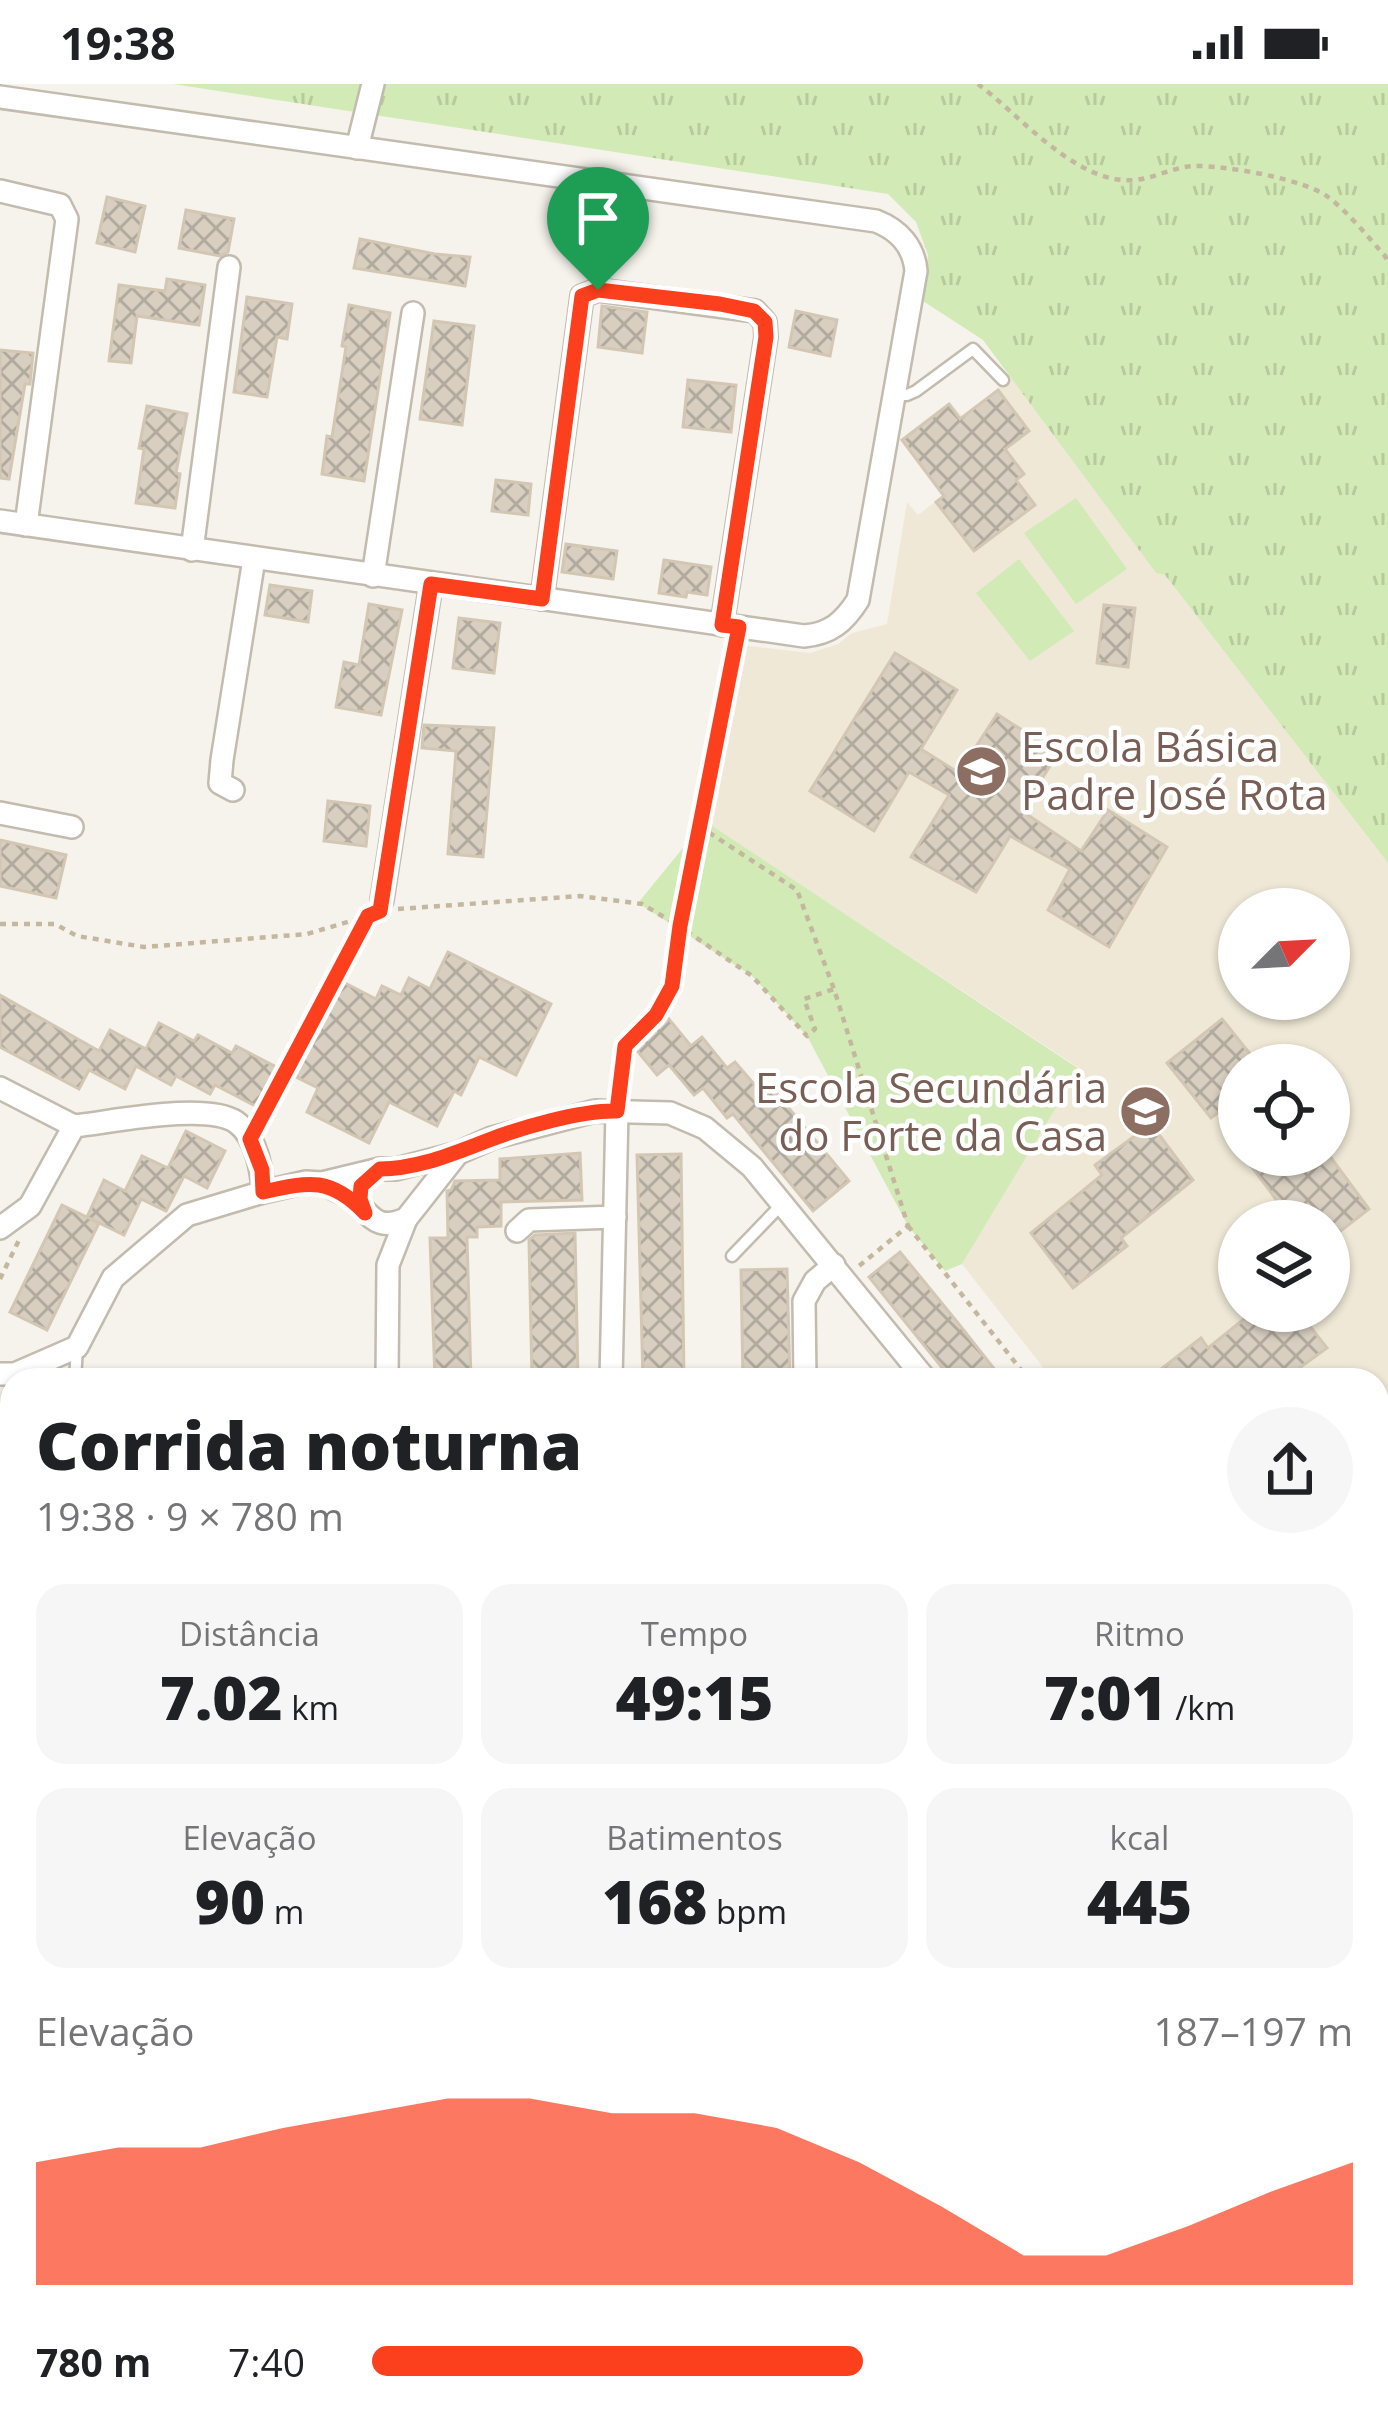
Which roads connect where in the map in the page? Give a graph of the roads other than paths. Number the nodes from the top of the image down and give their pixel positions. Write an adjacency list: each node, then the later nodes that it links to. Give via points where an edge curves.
1 (373, 84): 3 (street)
2 (0, 97): 3 (street)
3 (357, 148): 8 (street, via 888,226 906,242 916,271)
4 (0, 191): 10 (street, via 60,205 67,219)
5 (229, 267): 11 (street)
6 (413, 314): 13 (street)
7 (1003, 380): 8 (lane, via 973,349 916,391)
8 (894, 395): 16 (street, via 849,615 819,635)
9 (0, 521): 10 (street)
10 (26, 525): 11 (street)
11 (192, 550): 12 (street)
12 (254, 559): 13 (street); 17 (street, via 222,760 220,783)
13 (373, 576): 14 (street)
14 (431, 584): 15 (street); 20 (street)
15 (542, 599): 16 (street); 16 (street, via 582,296 598,290 720,304 754,311 766,337)
16 (730, 626)
17 (233, 790)
18 (0, 813): 19 (street)
19 (72, 827)
20 (375, 908)
21 (0, 1088): 23 (street)
22 (617, 1111): 24 (street, via 574,1116); 28 (street, via 670,1113 705,1128); 31 (street)
23 (74, 1126): 27 (street, via 200,1112 236,1122 262,1170); 32 (street, via 30,1206)
24 (458, 1154): 25 (street); 29 (street)
25 (388, 1169): 26 (street); 29 (street, via 411,1178); 30 (street, via 361,1186)
26 (322, 1183): 27 (street); 30 (street)
27 (263, 1192): 37 (street, via 187,1215 113,1278)
28 (783, 1203): 34 (lane); 36 (street)
29 (410, 1214): 30 (street, via 393,1224); 35 (street)
30 (369, 1216): 35 (street)
31 (615, 1217): 33 (street, via 530,1220); 41 (street)
32 (7, 1223)
33 (517, 1231)
34 (732, 1256)
35 (388, 1265): 40 (street)
36 (839, 1272): 42 (street, via 815,1281 804,1300); 43 (street)
37 (77, 1348): 38 (street); 39 (lane)
38 (29, 1368)
39 (76, 1368)
40 (387, 1368)
41 (611, 1368)
42 (805, 1368)
43 (916, 1368)

